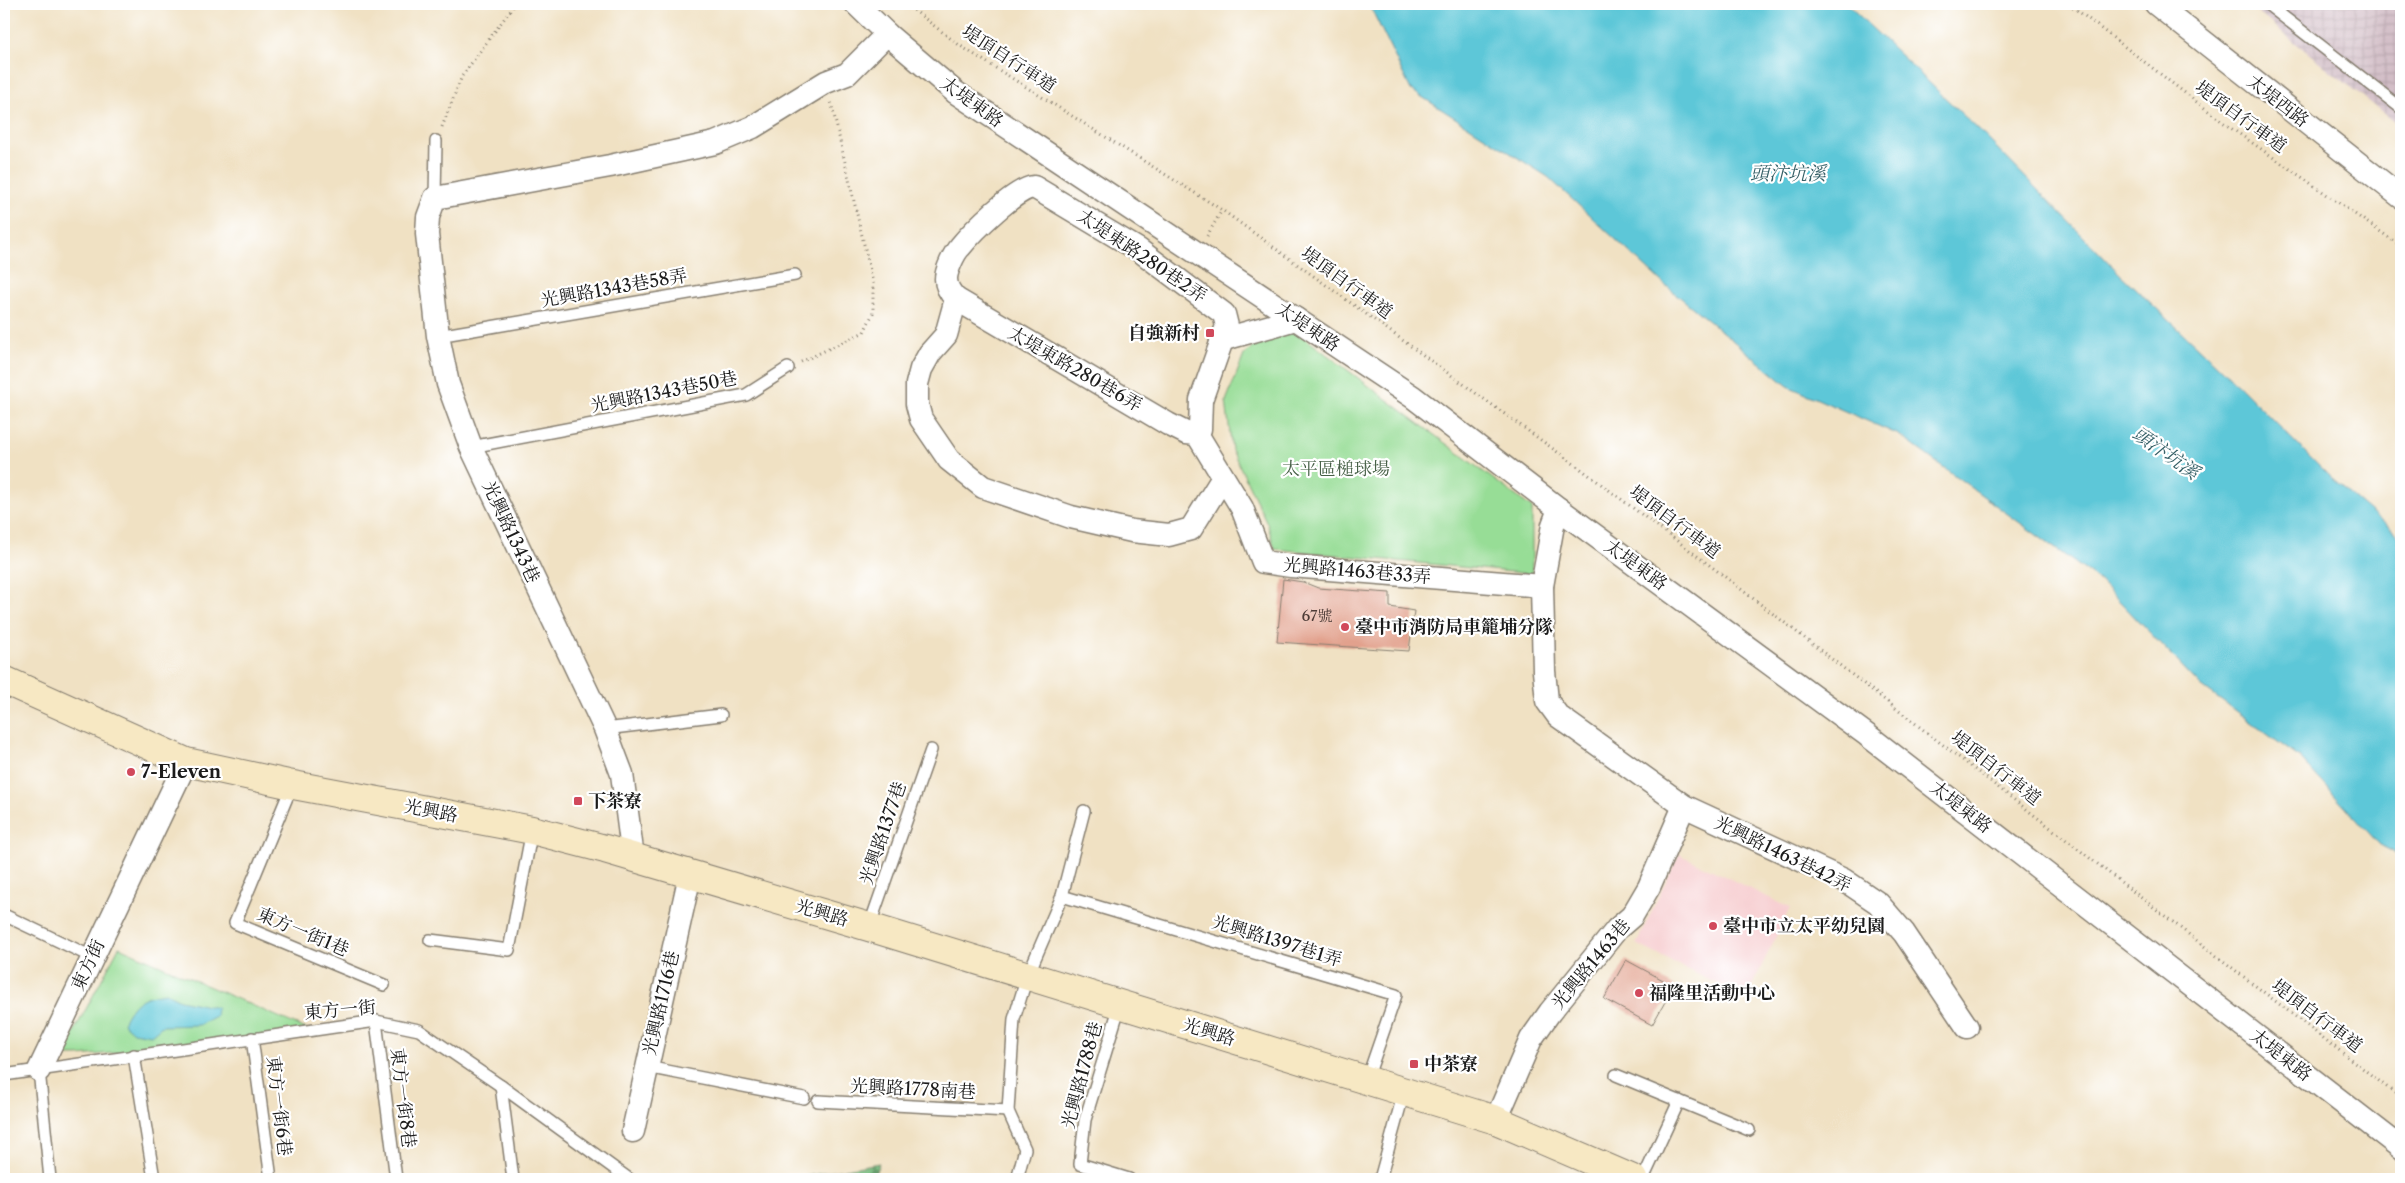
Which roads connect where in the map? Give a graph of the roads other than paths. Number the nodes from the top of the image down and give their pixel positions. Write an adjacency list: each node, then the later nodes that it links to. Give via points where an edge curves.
1 (856, 4): 4 (street, 太堤東路)
2 (2156, 4): 7 (street, 太堤西路)
3 (2267, 4): 5 (lane)
4 (886, 34): 8 (street, via 847,74 826,82 753,127 714,143); 11 (street, 太堤東路, via 955,92 1198,252)
5 (2401, 108)
6 (436, 141): 8 (lane, 光興路1343巷)
7 (2401, 197)
8 (435, 198): 12 (street, 光興路1343巷, via 428,217 427,234)
9 (795, 275): 12 (lane, 光興路1343巷58弄)
10 (956, 300): 13 (street, 太堤東路280巷2弄, via 949,293 946,279 959,248 1015,194 1034,187 1139,250 1218,309 1224,314 1227,326); 15 (street, 太堤東路280巷6弄, via 1168,424 1186,433); 17 (street, via 946,335 921,369 917,404 921,419 949,460 983,487 1022,502 1111,527 1169,535 1192,528)
11 (1287, 321): 13 (street); 18 (street, 太堤東路, via 1413,397)
12 (438, 336): 16 (street, 光興路1343巷, via 448,384)
13 (1222, 340): 15 (street, via 1201,400)
14 (788, 368): 16 (lane, 光興路1343巷50巷, via 746,395)
15 (1197, 434): 17 (street, 光興路1463巷33弄)
16 (471, 447): 22 (street, 光興路1343巷)
17 (1222, 479): 19 (street, 光興路1463巷33弄, via 1242,508 1263,562)
18 (1559, 509): 19 (street); 57 (street, 太堤東路, via 1867,735)
19 (1542, 586): 26 (street, via 1546,701 1558,716)
20 (4, 680): 24 (main road, 光興路)
21 (721, 714): 22 (lane)
22 (605, 729): 29 (street, 光興路1343巷, via 622,774)
23 (931, 750): 33 (lane, 光興路1377巷)
24 (186, 762): 25 (main road, 光興路); 35 (street, 東方街)
25 (288, 784): 28 (main road, 光興路); 37 (lane, 東方一街1巷, via 288,794 235,923)
26 (1684, 806): 40 (street, 光興路1463巷42弄, via 1844,880 1878,904 1904,933); 54 (street, 光興路1463巷, via 1649,887 1632,916 1617,928 1531,1039)
27 (1084, 811): 31 (lane)
28 (532, 830): 29 (main road, 光興路); 34 (lane, via 510,950)
29 (633, 858): 30 (main road, 光興路)
30 (690, 875): 33 (main road, 光興路); 43 (street, 光興路1716巷)
31 (1062, 896): 36 (lane); 47 (lane, 光興路1397巷1弄, via 1396,995)
32 (4, 915): 35 (lane)
33 (869, 927): 36 (main road, 光興路)
34 (430, 940)
35 (92, 957): 44 (street, 東方街)
36 (1027, 977): 38 (main road, 光興路); 53 (lane, via 1014,1019)
37 (384, 986)
38 (1120, 1005): 47 (main road, 光興路); 65 (lane, 光興路1788巷, via 1085,1120 1080,1164)
39 (376, 1021): 41 (lane, 東方一街); 48 (lane, 東方一街, via 419,1030); 61 (lane, 東方一街8巷)
40 (1967, 1027)
41 (252, 1038): 42 (lane, 東方一街); 60 (lane, 東方一街6巷)
42 (134, 1055): 44 (lane, 東方一街); 59 (lane)
43 (647, 1067): 50 (lane); 56 (street, 光興路1716巷)
44 (40, 1070): 45 (lane, 東方一街); 58 (lane, 東方街)
45 (4, 1075)
46 (1616, 1075): 52 (lane)
47 (1367, 1079): 49 (main road, 光興路)
48 (501, 1086): 62 (lane); 63 (lane, 東方一街)
49 (1404, 1092): 54 (main road, 光興路); 66 (lane)
50 (804, 1098)
51 (818, 1101): 53 (lane, 光興路1778南巷)
52 (1679, 1101): 55 (lane); 68 (lane)
53 (1008, 1111): 64 (lane, via 1025,1149)
54 (1496, 1120): 67 (main road, 光興路)
55 (1748, 1130)
56 (633, 1131)
57 (2401, 1148)
58 (50, 1179)
59 (154, 1179)
60 (271, 1179)
61 (396, 1179)
62 (513, 1179)
63 (629, 1179)
64 (1017, 1179)
65 (1129, 1179)
66 (1380, 1179)
67 (1633, 1179)
68 (1643, 1179)

